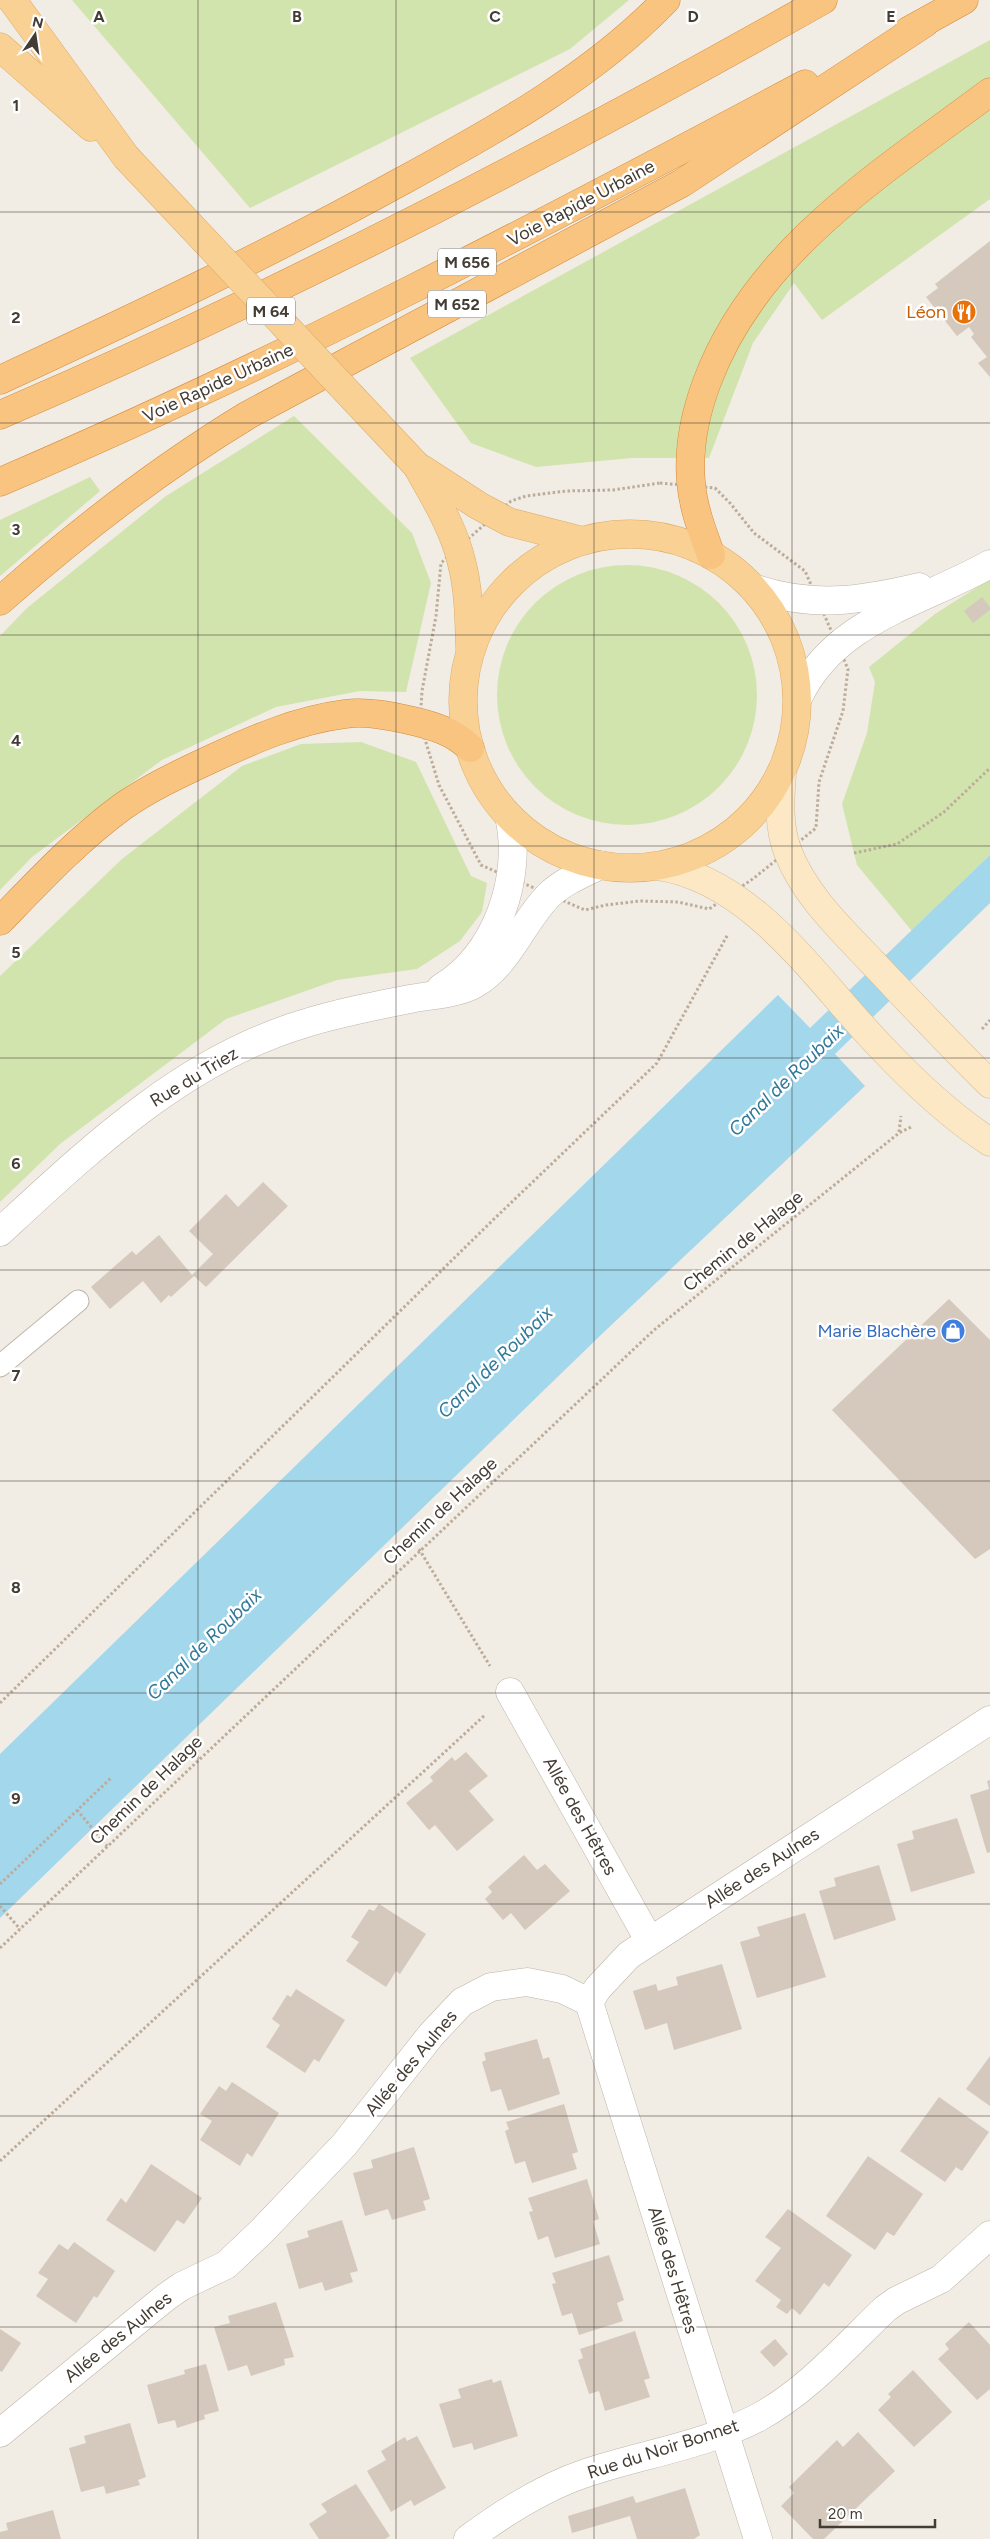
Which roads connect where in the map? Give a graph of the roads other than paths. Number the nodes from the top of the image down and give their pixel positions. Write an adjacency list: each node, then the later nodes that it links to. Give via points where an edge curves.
1 (12, 0): 8 (main road, M 64)
2 (666, 0): 9 (highway, via 548,96 439,160 284,244)
3 (824, 0): 10 (highway, via 669,87 479,187 142,352)
4 (964, 0): 5 (highway, Voie Rapide Urbaine / M 656)
5 (925, 22): 12 (highway, Voie Rapide Urbaine / M 656, via 484,254 213,386); 18 (highway, M 652, via 682,183 213,436 101,515)
6 (0, 47): 8 (main road, M 64)
7 (990, 92): 14 (highway, via 866,183 792,250 757,291 732,328 714,364 693,433 691,484)
8 (126, 157): 11 (main road, M 64, bridge)
9 (0, 380)
10 (0, 415)
11 (417, 466): 13 (main road, M 64, via 495,515 526,528); 19 (main road, M 64, via 458,549 467,591)
12 (0, 482)
13 (583, 541): 14 (main road, via 635,534 687,544); 19 (main road, via 540,561 504,591 490,610)
14 (710, 555): 17 (main road)
15 (990, 564): 16 (street)
16 (962, 577): 17 (street, via 895,592 818,602 773,595); 20 (street, via 877,619 838,646 808,676)
17 (753, 588): 20 (main road, via 769,607 790,651)
18 (0, 601)
19 (470, 653): 21 (main road, via 464,681 463,711)
20 (798, 698): 22 (main road, via 793,741)
21 (470, 748): 23 (main road, via 485,784); 26 (highway, via 449,732 376,714 322,718 248,742 180,774 121,808 60,859)
22 (782, 773): 25 (main road, via 760,807 731,834 696,855); 28 (main road, via 780,812 788,851 798,874 834,921)
23 (508, 816): 24 (main road, via 560,853); 27 (street, Rue du Triez, via 513,845 511,878 503,907 481,951 465,970)
24 (600, 865): 25 (main road); 27 (street, Rue du Triez, via 549,896 496,968 482,979 470,986)
25 (658, 866): 29 (main road, via 705,879 731,894 794,952 905,1073 950,1113)
26 (0, 921)
27 (427, 996): 30 (street, Rue du Triez, via 302,1024 214,1062 168,1091 108,1136)
28 (990, 1084)
29 (990, 1142)
30 (0, 1232)
31 (78, 1301): 32 (lane)
32 (0, 1366)
33 (510, 1692): 35 (street, Allée des Hêtres)
34 (990, 1720): 35 (street, Allée des Aulnes)
35 (649, 1940): 36 (street, Allée des Aulnes, via 615,1968)
36 (589, 2002): 38 (street, Allée des Aulnes, via 562,1989 527,1982 490,1987 462,2002 431,2035 344,2145 226,2264 166,2297); 39 (street, Allée des Hêtres)
37 (990, 2235): 39 (street, Rue du Noir Bonnet, via 941,2279 885,2309 802,2389 758,2418)
38 (0, 2433)
39 (724, 2433): 40 (street, Rue du Noir Bonnet, via 584,2474 532,2498); 41 (street, Allée des Hêtres)
40 (468, 2539)
41 (758, 2539)

